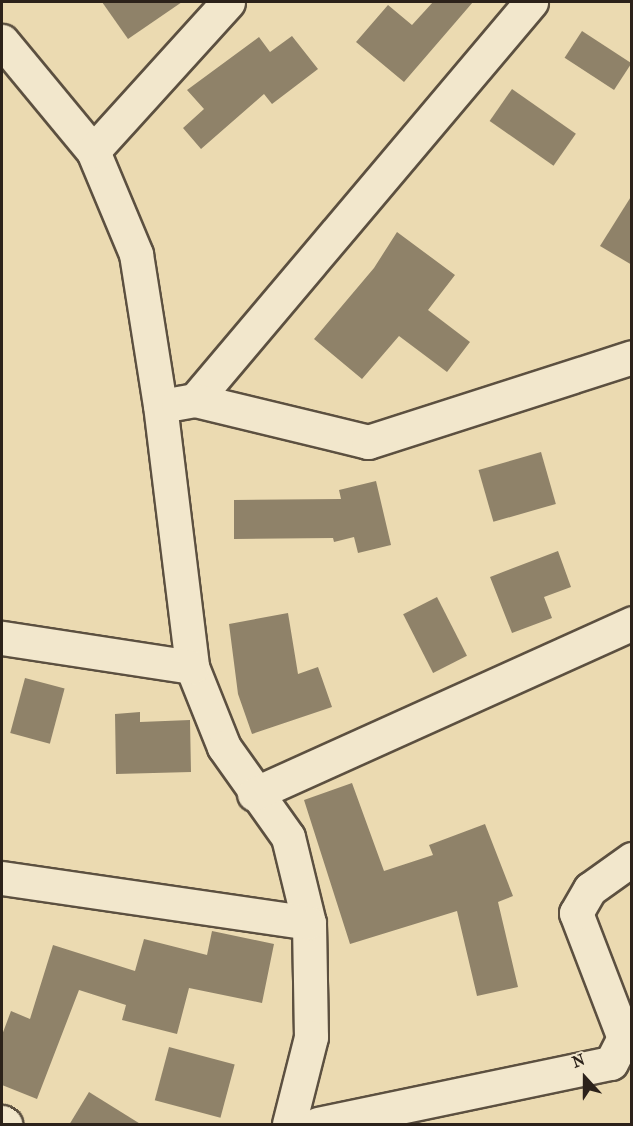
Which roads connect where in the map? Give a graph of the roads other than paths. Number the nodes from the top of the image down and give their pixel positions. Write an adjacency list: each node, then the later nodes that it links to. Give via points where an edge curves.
1 (228, 2): 4 (street)
2 (531, 2): 6 (street)
3 (2, 41): 4 (street)
4 (93, 151): 7 (street, via 136,254)
5 (632, 357): 6 (street, via 368,442)
6 (195, 400): 7 (street)
7 (160, 405): 10 (street)
8 (632, 623): 11 (street)
9 (2, 638): 10 (street)
10 (192, 667): 11 (street, via 224,747)
11 (254, 794): 14 (street, via 288,837)
12 (632, 859): 16 (street, via 590,889 576,913 624,1038 612,1063)
13 (2, 878): 14 (street)
14 (309, 922): 15 (street, via 311,1037)
15 (289, 1125)
16 (318, 1125)

